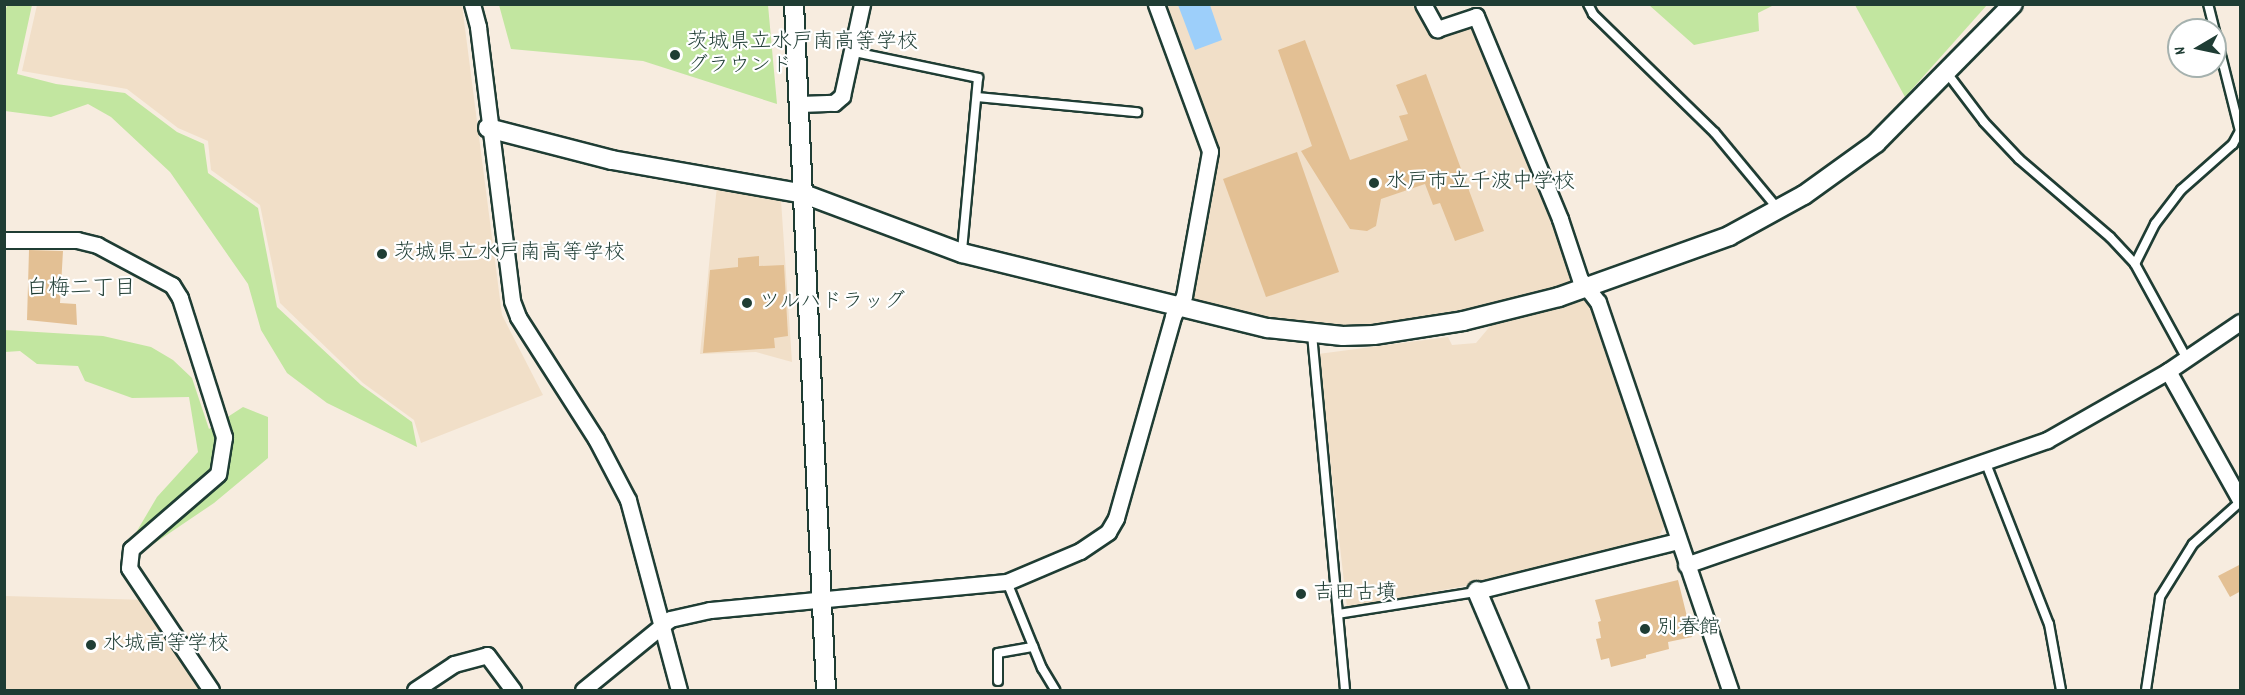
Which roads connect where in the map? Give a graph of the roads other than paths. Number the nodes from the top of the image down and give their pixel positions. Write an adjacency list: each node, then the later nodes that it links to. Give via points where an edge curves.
1 (472, 4): 14 (street, via 478,27)
2 (794, 4): 12 (street)
3 (862, 4): 9 (street)
4 (1156, 4): 22 (street, via 1210,151)
5 (1423, 4): 21 (street, via 1437,29 1476,16 1560,219 1580,279)
6 (1588, 4): 17 (lane, via 1593,14 1715,133)
7 (2013, 4): 10 (street)
8 (2208, 4): 15 (lane)
9 (854, 52): 11 (lane, via 978,78); 12 (street, via 842,96 834,103)
10 (1947, 73): 17 (street, via 1876,143); 20 (lane, via 1984,122 2019,159 2110,237)
11 (977, 97): 13 (lane); 19 (lane, via 967,163)
12 (800, 104): 16 (street)
13 (1137, 112)
14 (488, 128): 16 (street, via 612,160); 35 (street, via 512,301 518,317 619,478)
15 (2240, 131): 20 (lane, via 2233,144 2181,190 2155,224)
16 (804, 194): 19 (street); 33 (street)
17 (1779, 211): 21 (street, via 1729,236)
18 (4, 240): 38 (street, via 76,240 97,245 172,285 180,298 224,437 218,474 131,549 129,568)
19 (962, 253): 22 (street)
20 (2135, 264): 25 (lane)
21 (1590, 288): 24 (street, via 1423,328 1374,335); 29 (street)
22 (1179, 306): 24 (street, via 1268,328); 31 (street, via 1116,518 1108,532 1080,551)
23 (2241, 322): 25 (street)
24 (1312, 334): 34 (lane)
25 (2186, 357): 26 (street)
26 (2168, 371): 27 (street, via 2047,440); 28 (street)
27 (1985, 462): 30 (street); 48 (lane, via 2049,624)
28 (2241, 501): 49 (lane, via 2193,544 2160,597)
29 (1678, 541): 30 (street); 32 (street)
30 (1686, 565): 47 (street)
31 (1007, 582): 33 (street); 36 (lane)
32 (1477, 591): 34 (lane); 46 (street)
33 (822, 601): 35 (street, via 710,610); 43 (street)
34 (1338, 614): 45 (lane)
35 (661, 624): 41 (street); 42 (street)
36 (1033, 647): 37 (lane, via 998,653); 44 (lane)
37 (998, 681)
38 (211, 690)
39 (415, 690): 40 (street, via 454,664 487,655)
40 (513, 690)
41 (583, 690)
42 (679, 690)
43 (826, 690)
44 (1055, 690)
45 (1345, 690)
46 (1519, 690)
47 (1730, 690)
48 (2061, 690)
49 (2146, 690)

